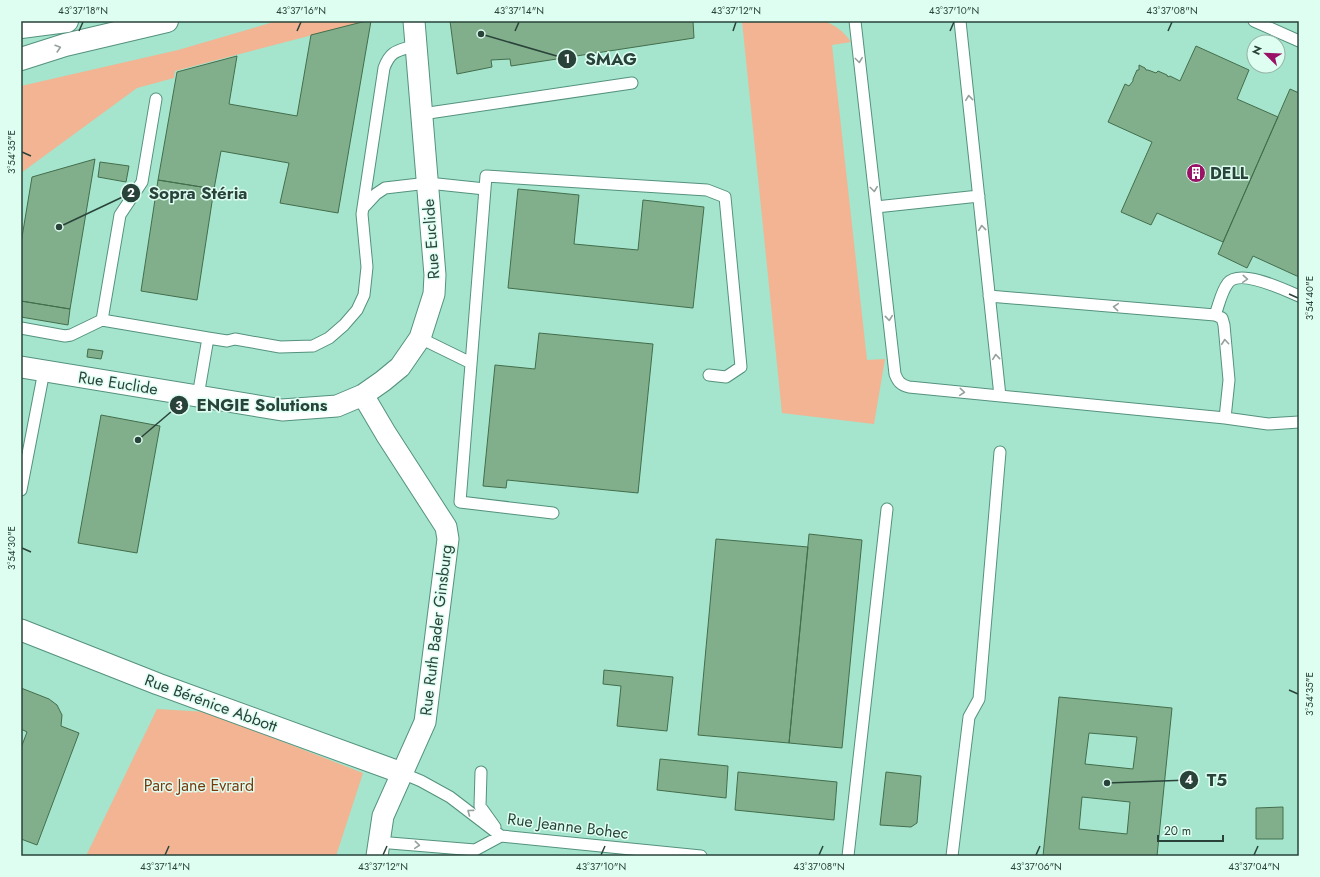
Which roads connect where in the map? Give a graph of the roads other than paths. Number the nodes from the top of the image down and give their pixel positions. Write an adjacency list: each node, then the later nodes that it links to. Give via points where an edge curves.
1 (67, 21): 8 (main road)
2 (167, 21): 11 (main road, one-way to 2, via 65,45)
3 (414, 21): 10 (street, Rue Euclide)
4 (855, 21): 18 (lane, one-way to 18)
5 (960, 21): 17 (lane, one-way to 5)
6 (1254, 21): 7 (lane)
7 (1272, 25): 9 (lane)
8 (21, 27)
9 (1298, 38)
10 (416, 45): 14 (street, Rue Euclide); 19 (lane, via 393,52 384,68)
11 (21, 59)
12 (632, 83): 14 (lane)
13 (156, 98): 23 (lane, via 142,182 120,215)
14 (422, 114): 15 (street, Rue Euclide)
15 (428, 183): 16 (lane); 19 (lane, via 385,188); 26 (street, Rue Euclide, via 435,275 434,294)
16 (485, 189): 27 (lane); 30 (lane, via 486,176 707,190 725,197 741,367 726,377)
17 (979, 196): 18 (lane); 20 (lane, one-way to 17)
18 (876, 207): 33 (lane, one-way to 33, via 895,374 898,381 909,387)
19 (363, 208): 25 (lane, via 367,267 364,295 357,310 329,338 314,346 298,347)
20 (989, 296): 22 (lane, one-way to 20); 33 (lane, one-way to 20)
21 (1299, 296): 22 (lane, one-way to 21, via 1229,282 1239,278 1257,280)
22 (1216, 315): 34 (lane, one-way to 22, via 1229,380 1224,326 1222,318)
23 (102, 320): 24 (lane, via 65,336); 25 (lane)
24 (21, 328)
25 (208, 338): 32 (lane)
26 (420, 338): 27 (lane); 31 (street, Rue Euclide, via 400,367)
27 (471, 363): 39 (lane, via 460,502)
28 (21, 367): 29 (street, Rue Euclide)
29 (44, 371): 32 (street, Rue Euclide); 37 (lane)
30 (709, 375)
31 (363, 395): 32 (street, Rue Euclide, via 337,406 282,410); 42 (street, Rue Ruth Bader Ginsburg, via 446,527 448,539 424,722)
32 (198, 396)
33 (1000, 396): 34 (lane)
34 (1225, 418): 35 (lane, via 1268,424)
35 (1299, 422)
36 (1000, 452): 47 (lane, via 979,699 969,717)
37 (21, 490)
38 (887, 509): 46 (lane)
39 (553, 513)
40 (21, 630): 42 (street, Rue Bérénice Abbott, via 158,684)
41 (481, 772): 43 (lane, via 480,806)
42 (402, 773): 43 (lane, Rue Jeanne Bohec, one-way to 42, via 450,797); 44 (street, Rue Ruth Bader Ginsburg, via 383,816)
43 (501, 836): 44 (lane, one-way to 43, via 475,850); 45 (lane, Rue Jeanne Bohec)
44 (378, 849)
45 (701, 856)
46 (848, 856)
47 (952, 856)

